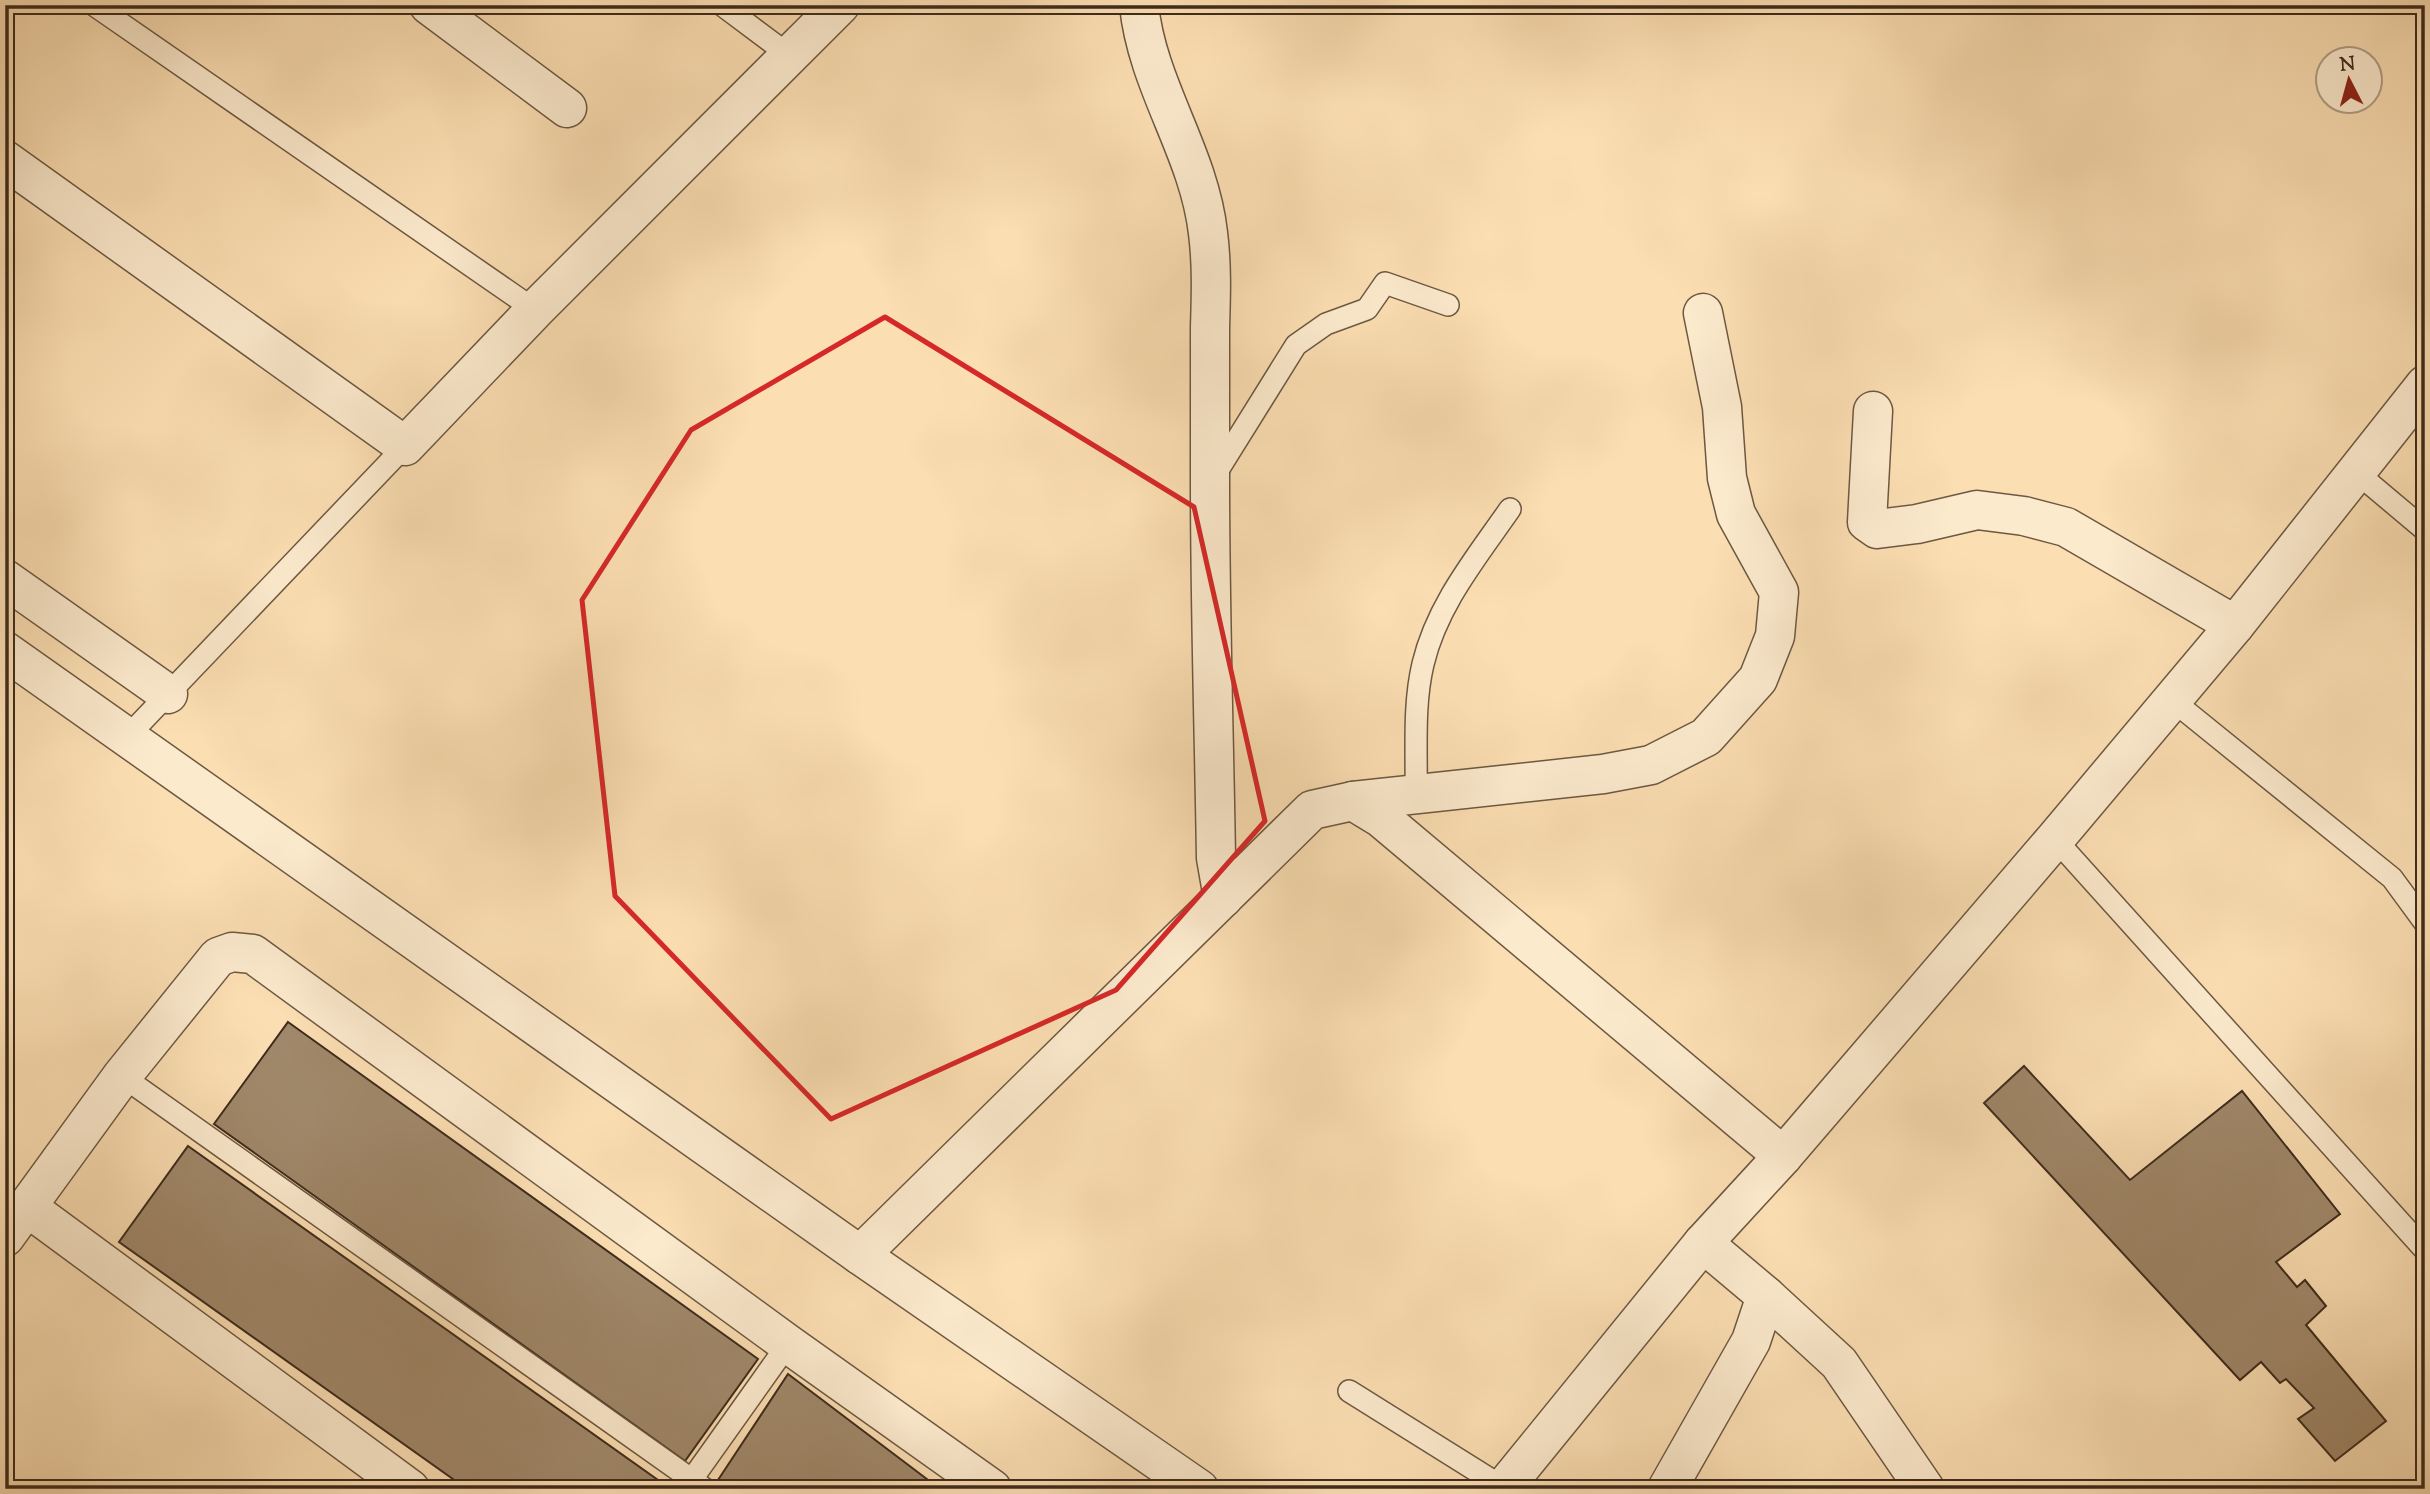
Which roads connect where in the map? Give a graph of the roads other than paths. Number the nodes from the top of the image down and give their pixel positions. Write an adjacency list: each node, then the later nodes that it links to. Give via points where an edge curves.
1 (94, 5): 10 (lane)
2 (429, 5): 7 (street)
3 (722, 5): 6 (lane)
4 (840, 5): 6 (street)
5 (1139, 5): 16 (street, via 1153,72 1191,162 1208,231)
6 (790, 56): 10 (street)
7 (568, 108)
8 (5, 160): 14 (street)
9 (1448, 305): 16 (lane, via 1385,284 1367,309 1326,324 1296,345)
10 (535, 310): 14 (street)
11 (1703, 313): 25 (street, via 1722,407 1727,478 1736,514 1779,592 1775,636 1758,679 1706,737 1650,765)
12 (2425, 385): 15 (street)
13 (1873, 411): 20 (street, via 1867,522 1877,529 1977,510 2066,527)
14 (405, 446): 22 (lane)
15 (2356, 472): 18 (lane); 20 (street)
16 (1210, 483): 28 (street, via 1216,858)
17 (1510, 509): 25 (lane, via 1445,606 1432,634 1418,701)
18 (2425, 530)
19 (5, 579): 22 (street)
20 (2235, 625): 23 (street)
21 (5, 651): 24 (street)
22 (168, 694): 24 (lane)
23 (2172, 700): 27 (street); 29 (lane, via 2392,878)
24 (127, 737): 36 (street)
25 (1416, 794): 26 (street)
26 (1353, 801): 28 (street, via 1312,810); 31 (street, via 1391,827)
27 (2055, 839): 31 (street); 35 (lane)
28 (1223, 898): 36 (street)
29 (2425, 923)
30 (122, 1076): 32 (street); 38 (street, via 218,957 253,954); 40 (lane)
31 (1783, 1156): 34 (street)
32 (27, 1207): 33 (street); 42 (street)
33 (5, 1237)
34 (1703, 1243): 37 (street); 41 (street)
35 (2425, 1250)
36 (860, 1255): 44 (street)
37 (1766, 1296): 45 (street, via 1751,1340); 46 (street, via 1839,1363)
38 (788, 1344): 40 (lane); 43 (street)
39 (1349, 1391): 41 (lane)
40 (693, 1486)
41 (1504, 1488)
42 (410, 1489)
43 (992, 1489)
44 (1199, 1489)
45 (1667, 1489)
46 (1925, 1489)

